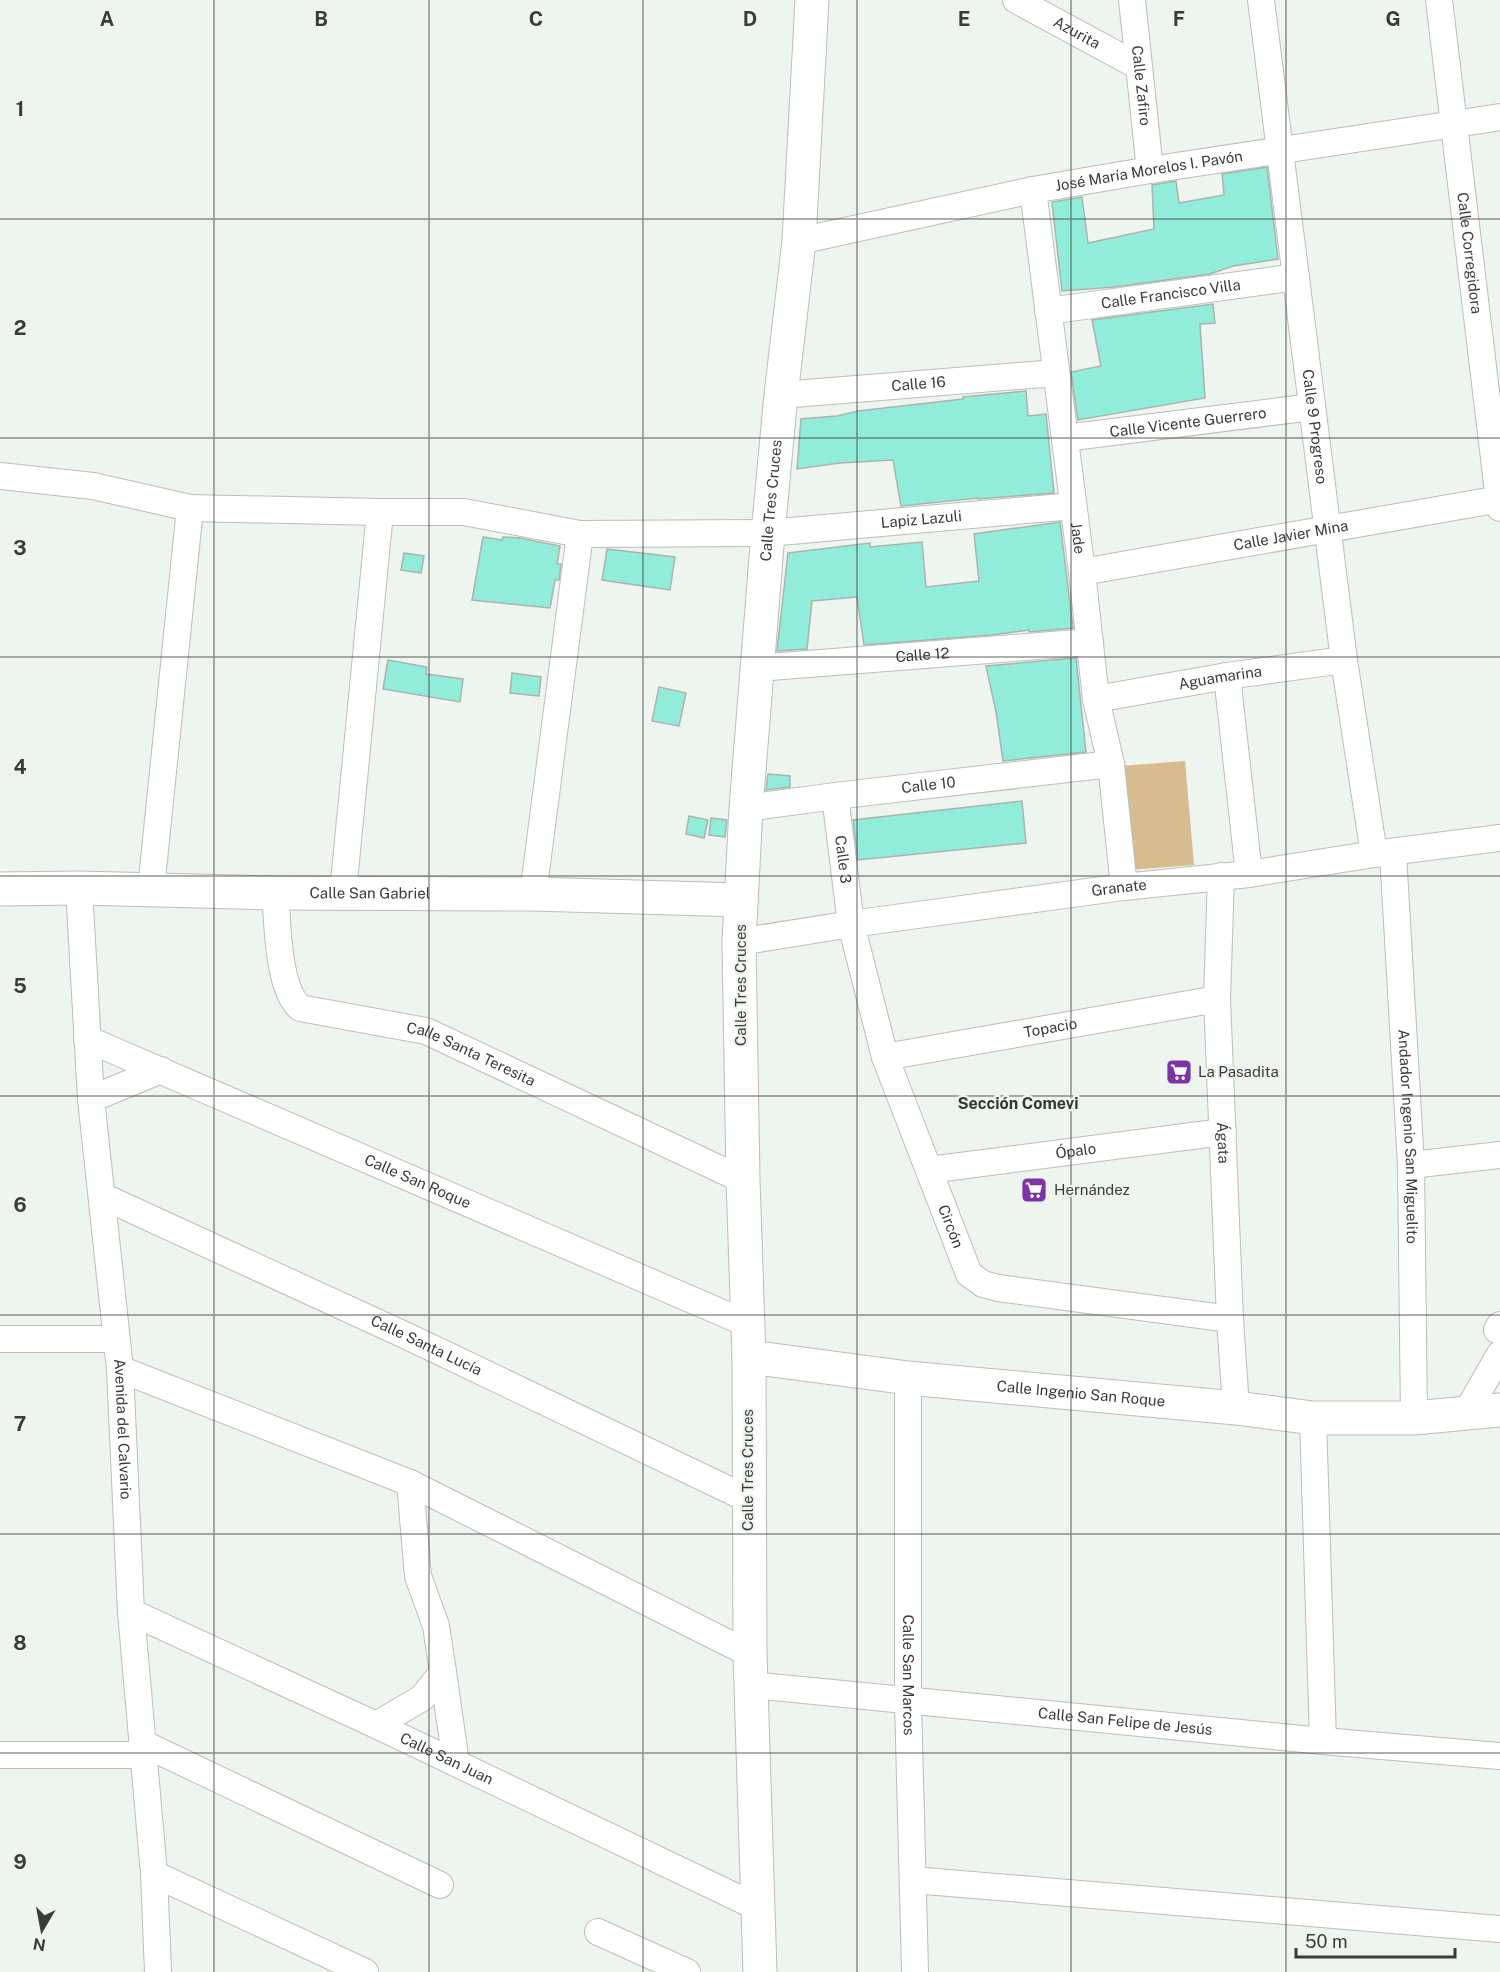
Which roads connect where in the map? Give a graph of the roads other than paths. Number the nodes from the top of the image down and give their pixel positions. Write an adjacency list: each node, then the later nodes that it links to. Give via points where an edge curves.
1 (812, 0): 12 (street, Calle Tres Cruces)
2 (1016, 0): 6 (street, Azurita)
3 (1132, 0): 6 (street, Calle Zafiro)
4 (1261, 0): 9 (street, Calle 9 Progreso)
5 (1439, 0): 8 (street, Calle Corregidora)
6 (1138, 66): 10 (street, Calle Zafiro)
7 (1500, 117): 8 (street, José María Morelos I. Pavón)
8 (1455, 125): 9 (street, José María Morelos I. Pavón); 20 (street, Calle Corregidora)
9 (1280, 150): 10 (street, José María Morelos I. Pavón); 13 (street, Calle 9 Progreso)
10 (1150, 170): 11 (street, José María Morelos I. Pavón)
11 (1033, 190): 12 (street, José María Morelos I. Pavón); 14 (street, Jade)
12 (799, 241): 16 (street, Calle Tres Cruces)
13 (1296, 277): 14 (street, Calle Francisco Villa); 17 (street, Calle 9 Progreso)
14 (1048, 310): 15 (street, Jade)
15 (1056, 373): 16 (street, Calle 16); 18 (street, Jade)
16 (781, 395): 25 (street, Calle Tres Cruces)
17 (1312, 407): 18 (street, Calle Vicente Guerrero); 24 (street, Calle 9 Progreso)
18 (1065, 438): 21 (street, Jade)
19 (0, 476): 22 (street, Lapiz Lazuli, via 93,486)
20 (1500, 502): 24 (street, Calle Javier Mina)
21 (1074, 506): 25 (street, Lapiz Lazuli); 27 (street, Jade)
22 (190, 508): 23 (street, Lapiz Lazuli); 43 (street)
23 (380, 512): 26 (street, Lapiz Lazuli, via 464,512); 44 (street)
24 (1328, 530): 27 (street, Calle Javier Mina); 29 (street, Calle 9 Progreso)
25 (768, 533): 26 (street, Lapiz Lazuli); 30 (street, Calle Tres Cruces)
26 (580, 534): 46 (street)
27 (1082, 572): 28 (street, Jade)
28 (1090, 642): 30 (street, Calle 12); 32 (street, Jade)
29 (1344, 660): 31 (street, Aguamarina); 37 (street, Calle 9 Progreso)
30 (757, 668): 35 (street, Calle Tres Cruces)
31 (1227, 676): 32 (street, Aguamarina); 38 (street)
32 (1096, 699): 33 (street, Jade)
33 (1111, 764): 34 (street, Calle 10); 40 (street, Jade)
34 (835, 796): 35 (street, Calle 10); 48 (street, Calle 3)
35 (746, 808): 47 (street, Calle Tres Cruces)
36 (1500, 838): 37 (street, Granate)
37 (1383, 853): 38 (street, Granate); 57 (street, Andador Ingenio San Miguelito)
38 (1249, 874): 39 (street, Granate)
39 (1221, 876): 40 (street, Granate); 50 (street, Ágata)
40 (1124, 887): 48 (street, Granate)
41 (79, 888): 42 (street, Calle San Gabriel); 43 (street, Calle San Gabriel); 51 (street, Avenida del Calvario)
42 (0, 889)
43 (151, 889): 45 (street, Calle San Gabriel)
44 (343, 892): 45 (street, Calle San Gabriel); 46 (street, Calle San Gabriel)
45 (275, 893): 59 (street, Calle Santa Teresita, via 283,970 289,993 300,1008 426,1031)
46 (533, 894): 47 (street, Calle San Gabriel)
47 (741, 900): 49 (street, Calle Tres Cruces)
48 (851, 924): 49 (street, Granate); 52 (street, Circón)
49 (739, 942): 59 (street, Calle Tres Cruces)
50 (1216, 999): 52 (street, Topacio); 55 (street, Ágata)
51 (87, 1039): 53 (street, Calle San Roque); 54 (street, Avenida del Calvario)
52 (885, 1057): 58 (street, Circón)
53 (161, 1070): 54 (street); 62 (street, Calle San Roque)
54 (91, 1100): 60 (street, Avenida del Calvario)
55 (1223, 1132): 58 (street, Ópalo); 61 (street, Ágata)
56 (1500, 1155): 57 (street)
57 (1411, 1165): 73 (street, Andador Ingenio San Miguelito)
58 (929, 1170): 61 (street, Circón, via 965,1268 973,1279 998,1288)
59 (743, 1180): 62 (street, Calle Tres Cruces)
60 (102, 1196): 65 (street, Avenida del Calvario); 75 (street, Calle Santa Lucía)
61 (1230, 1319): 69 (street, Ágata)
62 (748, 1324): 66 (street, Calle Tres Cruces)
63 (1499, 1336): 71 (street)
64 (0, 1339): 65 (street)
65 (116, 1339): 67 (street, Avenida del Calvario)
66 (749, 1358): 68 (street, Calle Ingenio San Roque); 75 (street, Calle Tres Cruces)
67 (120, 1369): 74 (street); 76 (street, Avenida del Calvario)
68 (908, 1378): 69 (street, Calle Ingenio San Roque); 79 (street, Calle San Marcos)
69 (1236, 1408): 72 (street, Calle Ingenio San Roque)
70 (1500, 1410): 71 (street, Calle Ingenio San Roque)
71 (1466, 1413): 73 (street, Calle Ingenio San Roque)
72 (1313, 1418): 73 (street, Calle Ingenio San Roque); 81 (street)
73 (1414, 1418)
74 (410, 1483): 77 (street); 78 (street, via 418,1576 436,1626)
75 (748, 1498): 77 (street, Calle Tres Cruces)
76 (131, 1612): 80 (street, Calle San Juan); 82 (street, Avenida del Calvario)
77 (751, 1669): 79 (street, Calle San Felipe de Jesús); 89 (street, Calle Tres Cruces)
78 (443, 1672): 80 (street, via 422,1698); 85 (street)
79 (908, 1700): 81 (street, Calle San Felipe de Jesús); 87 (street, Calle San Marcos)
80 (376, 1725): 85 (street, Calle San Juan)
81 (1323, 1741): 84 (street, Calle San Felipe de Jesús)
82 (143, 1749): 83 (street); 86 (street, Avenida del Calvario); 88 (street)
83 (0, 1755)
84 (1500, 1756)
85 (456, 1763): 89 (street, Calle San Juan)
86 (154, 1874): 92 (street, Avenida del Calvario); 93 (street)
87 (913, 1880): 90 (street); 96 (street, Calle San Marcos)
88 (440, 1885)
89 (759, 1908): 95 (street, Calle Tres Cruces)
90 (1500, 1929)
91 (598, 1932): 94 (street)
92 (158, 1972)
93 (365, 1972)
94 (687, 1972)
95 (760, 1972)
96 (915, 1972)

